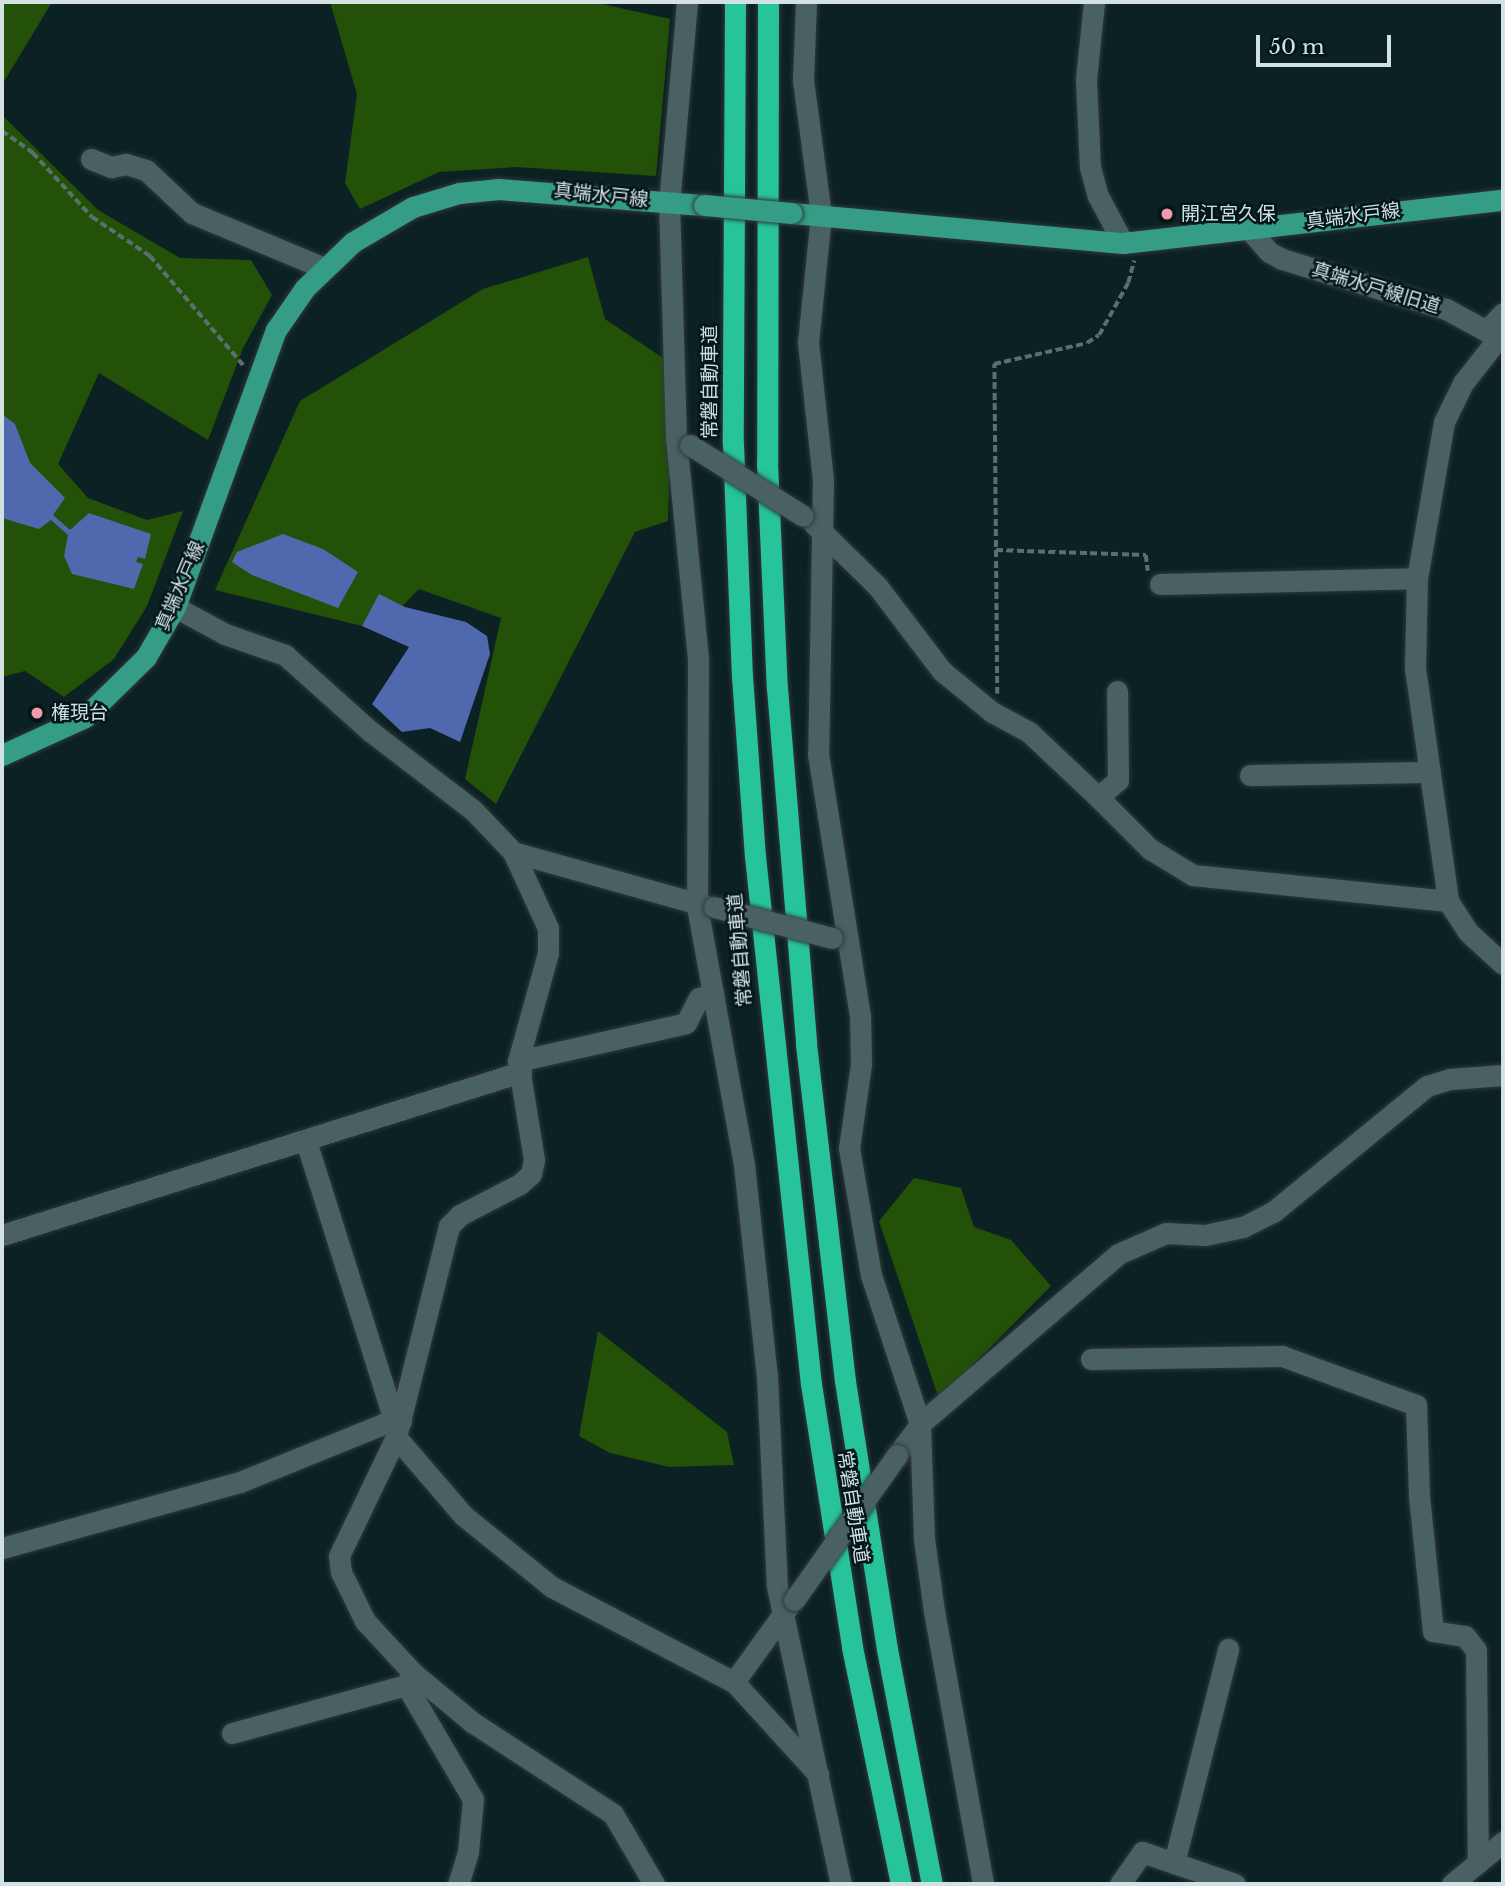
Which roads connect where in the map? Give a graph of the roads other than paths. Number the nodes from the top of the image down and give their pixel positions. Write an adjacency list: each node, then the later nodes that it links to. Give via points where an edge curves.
1 (687, 2): 8 (street)
2 (735, 2): 52 (highway, 常磐自動車道, via 733,444 742,677 760,912 811,1384 852,1647)
3 (768, 2): 53 (highway, 常磐自動車道, via 767,463 777,688 804,1031 845,1381 887,1649)
4 (806, 2): 9 (street, via 803,80)
5 (1094, 2): 11 (street, via 1086,80 1090,167 1098,196)
6 (91, 159): 12 (street, via 111,167 126,164 146,170 192,213)
7 (1503, 200): 10 (main road, 真端水戸線)
8 (669, 202): 9 (main road, 真端水戸線, bridge); 12 (main road, 真端水戸線, via 544,190 459,193 413,207 378,226); 15 (street)
9 (821, 215): 11 (main road, 真端水戸線); 16 (street, via 808,342 822,480)
10 (1250, 230): 11 (main road, 真端水戸線); 14 (street, 真端水戸線旧道, via 1269,252 1282,259 1447,309)
11 (1131, 242)
12 (324, 268): 19 (main road, 真端水戸線, via 276,330)
13 (1503, 313): 14 (street)
14 (1497, 335): 17 (street, via 1444,422)
15 (683, 442): 16 (street, bridge); 27 (street, via 698,658)
16 (820, 528): 24 (street, via 878,587 942,671 998,715 1029,732); 28 (street, via 818,754)
17 (1418, 578): 18 (street); 22 (street, via 1415,668)
18 (1160, 584)
19 (175, 607): 21 (main road, 真端水戸線, via 146,657 103,701 42,740); 25 (street, via 225,634 285,655 370,731 473,810)
20 (1117, 691): 24 (street, via 1118,780)
21 (2, 754)
22 (1430, 772): 23 (street); 26 (street)
23 (1250, 775)
24 (1098, 797): 26 (street, via 1150,849 1193,875)
25 (513, 852): 27 (street); 31 (street, via 548,928 548,953)
26 (1448, 901): 29 (street, via 1468,932)
27 (705, 906): 28 (street, bridge); 30 (street)
28 (841, 938): 36 (street, via 860,1015 861,1064 849,1148 856,1203 871,1275)
29 (1503, 964)
30 (713, 994): 31 (street, via 699,998 686,1023); 39 (street, via 745,1179 767,1376 777,1586)
31 (519, 1066): 33 (street); 37 (street, via 534,1160 531,1174 449,1226)
32 (1503, 1075): 36 (street, via 1450,1079 1427,1086 1273,1212 1243,1227 1205,1235 1166,1233 1118,1254)
33 (306, 1141): 34 (street); 37 (street)
34 (2, 1235)
35 (1091, 1359): 47 (street, via 1282,1356 1416,1405 1419,1496 1433,1631 1465,1636 1476,1650)
36 (920, 1424): 39 (street, bridge); 54 (street, via 924,1539)
37 (399, 1429): 38 (street, via 385,1423 240,1482); 41 (street, via 339,1556 341,1572 365,1621); 42 (street, via 464,1516 552,1587)
38 (2, 1548)
39 (788, 1607): 42 (street); 44 (street)
40 (1228, 1648): 46 (street)
41 (410, 1679): 43 (street); 49 (street, via 473,1799 468,1852); 50 (street, via 613,1814)
42 (734, 1682): 44 (street)
43 (232, 1733)
44 (819, 1776): 51 (street)
45 (1503, 1842): 47 (street)
46 (1174, 1863): 48 (street); 55 (street, via 1142,1852)
47 (1478, 1863): 57 (street)
48 (1193, 1878): 56 (street)
49 (458, 1884)
50 (654, 1884)
51 (841, 1884)
52 (901, 1884)
53 (932, 1884)
54 (983, 1884)
55 (1120, 1884)
56 (1234, 1884)
57 (1452, 1884)

